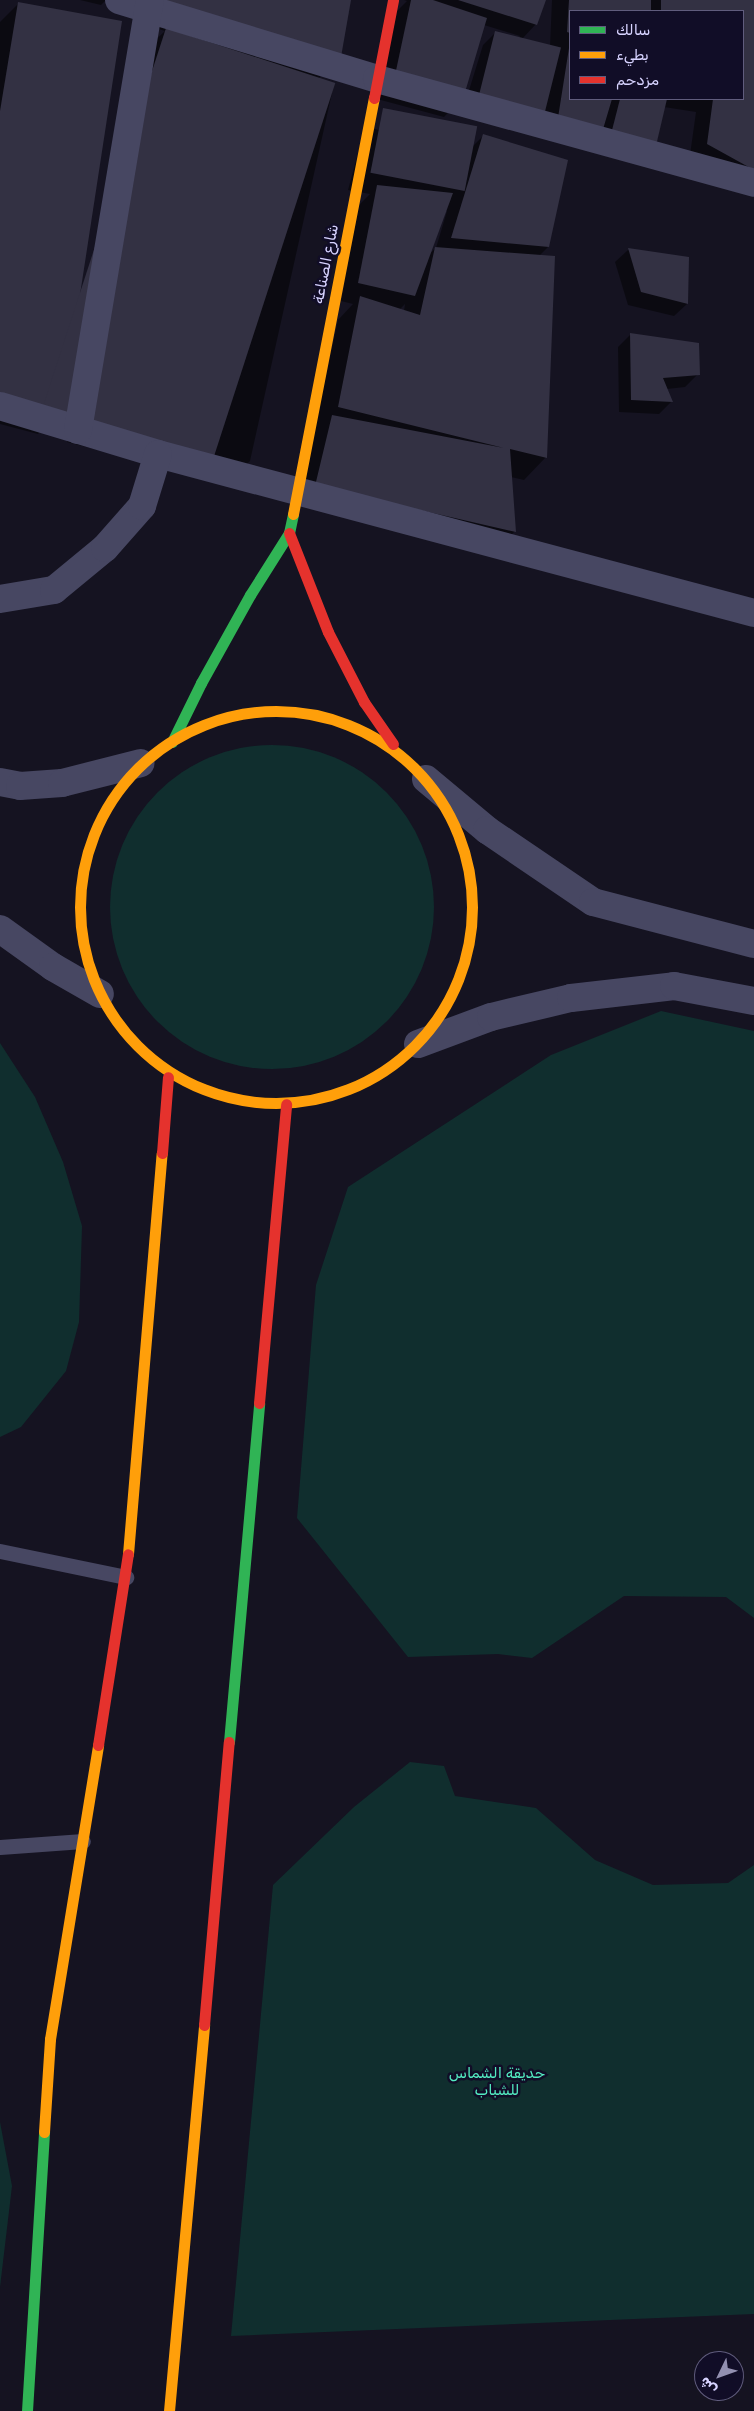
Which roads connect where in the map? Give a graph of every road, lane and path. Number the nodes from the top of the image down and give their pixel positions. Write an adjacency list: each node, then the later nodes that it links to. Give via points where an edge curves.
1 (119, 0): 3 (street)
2 (393, 0): 4 (street, شارع الصناعة)
3 (150, 4): 4 (street); 7 (street)
4 (378, 78): 5 (street); 9 (street, شارع الصناعة)
5 (754, 183)
6 (0, 406): 7 (street)
7 (78, 430): 8 (street)
8 (158, 454): 9 (street); 11 (street, via 142,506 105,548 54,590)
9 (296, 491): 10 (street, شارع الصناعة); 12 (street)
10 (289, 533): 13 (street, via 250,595); 14 (street, via 328,632 364,702)
11 (0, 599)
12 (754, 613)
13 (172, 742): 14 (street, via 196,726 230,715 251,711 288,713 322,715 352,725); 15 (street)
14 (400, 755): 16 (street)
15 (141, 763): 17 (street, via 62,783 20,786); 20 (street, via 114,793 99,820 84,864 79,909 82,941)
16 (426, 779): 19 (street, via 488,830 593,902); 22 (street, via 444,804 463,846 473,914 465,963 453,993)
17 (0, 782)
18 (0, 929): 20 (street, via 53,967)
19 (754, 944)
20 (100, 994): 23 (street, via 126,1033 164,1068)
21 (754, 1001): 22 (street, via 674,986 571,998 491,1017)
22 (418, 1044): 24 (street, via 386,1070 314,1100)
23 (168, 1077): 24 (street, via 242,1101); 26 (street)
24 (286, 1104): 30 (street)
25 (0, 1551): 26 (lane)
26 (126, 1577): 27 (street)
27 (83, 1841): 28 (lane); 29 (street, via 50,2039)
28 (0, 1847)
29 (26, 2411)
30 (169, 2411)

